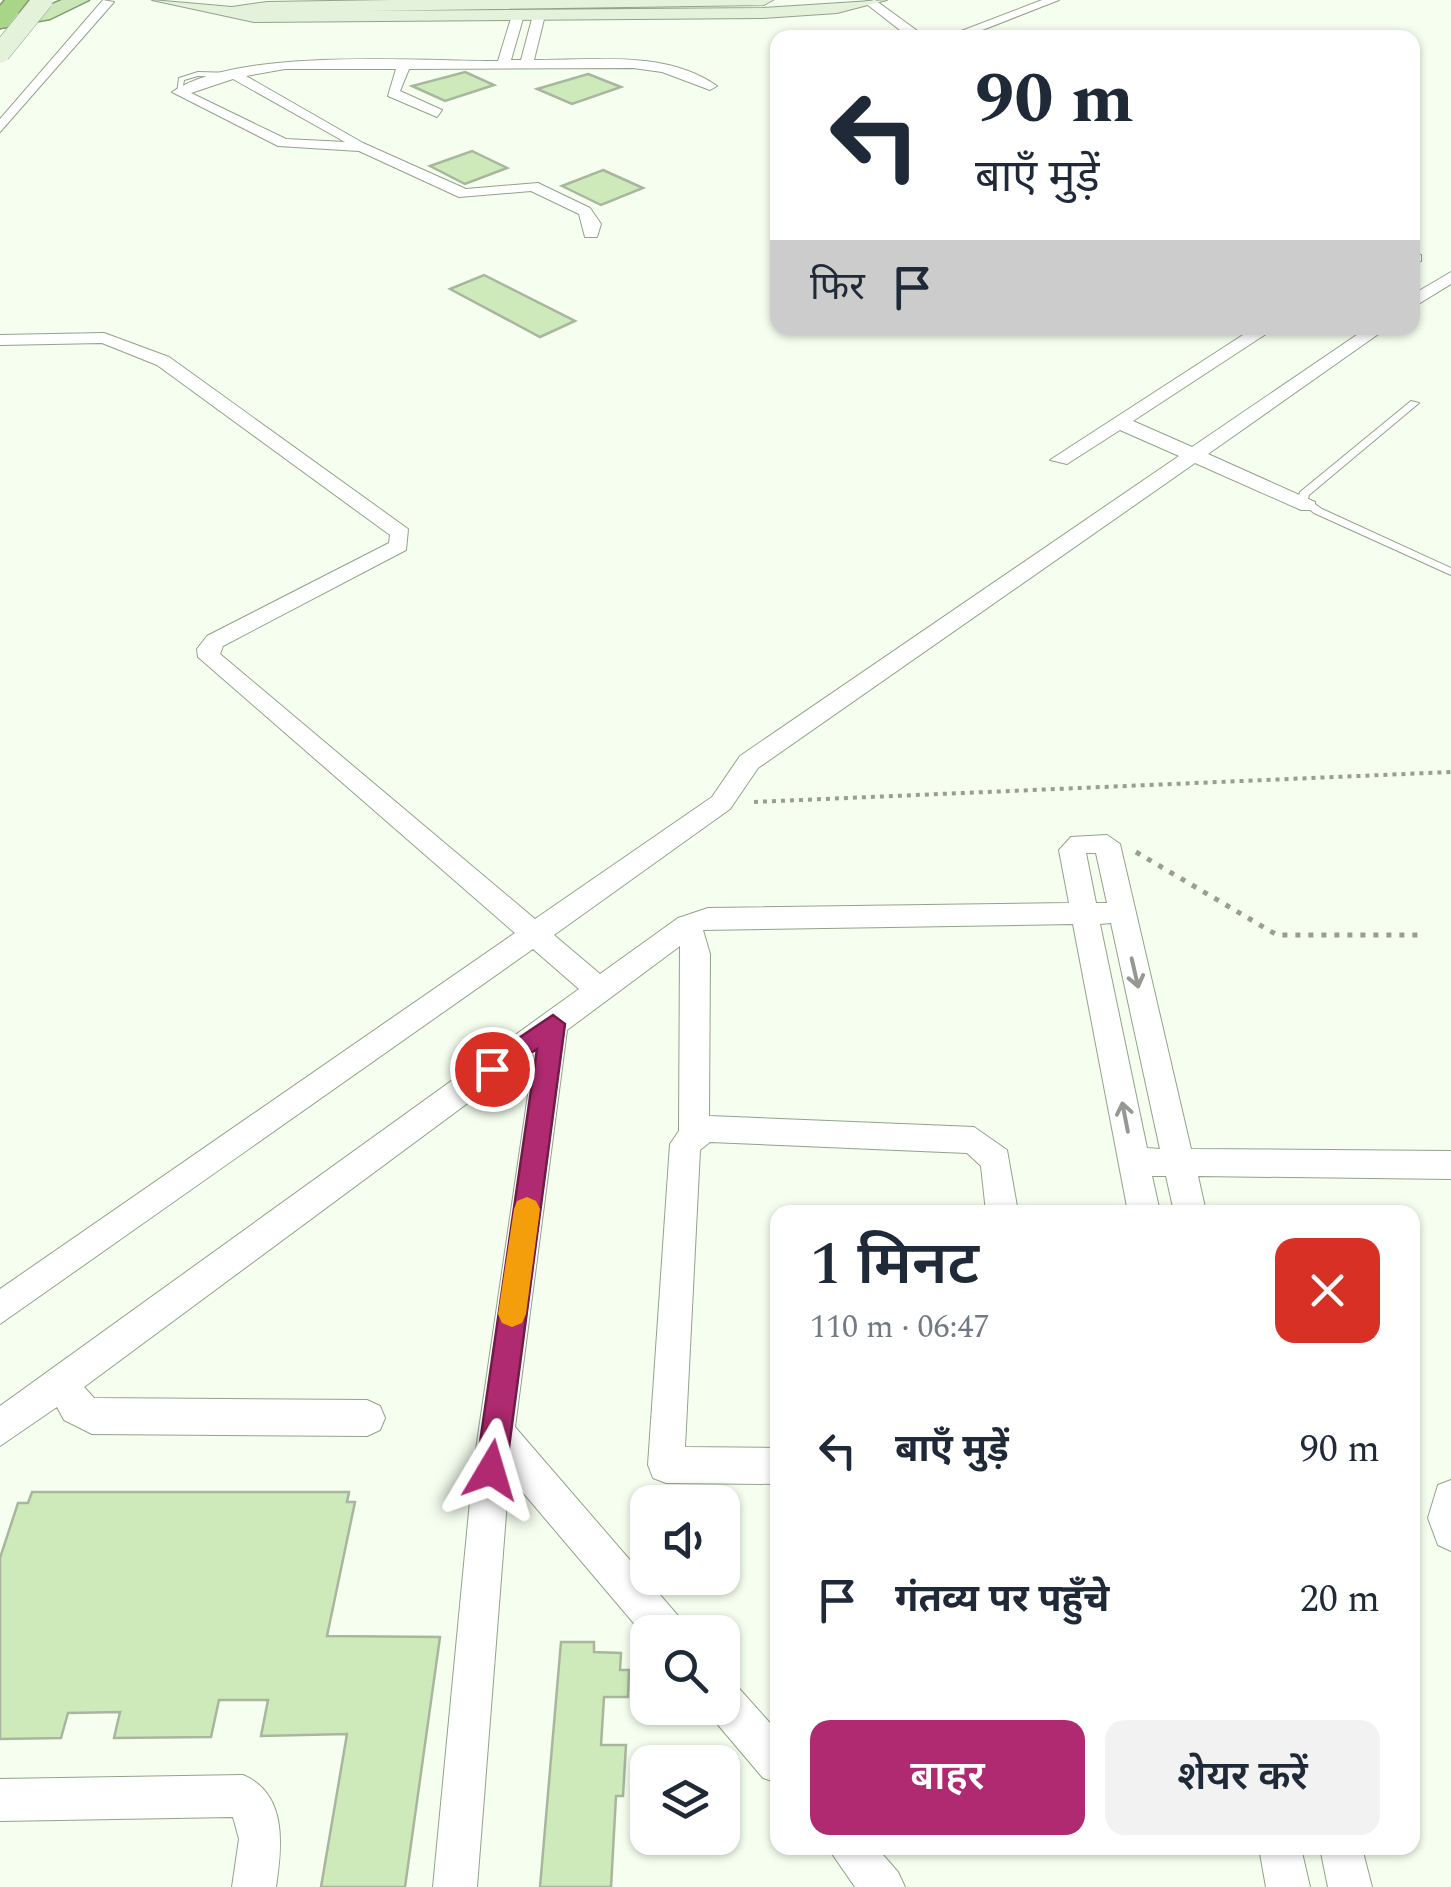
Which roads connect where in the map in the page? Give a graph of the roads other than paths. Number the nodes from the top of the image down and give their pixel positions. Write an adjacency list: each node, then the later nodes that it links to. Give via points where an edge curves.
1 (17, 0): 12 (highway)
2 (161, 0): 9 (street)
3 (764, 0): 9 (street)
4 (1053, 0): 15 (street)
5 (112, 1): 7 (main road); 24 (street)
6 (868, 2): 11 (street, via 804,12); 13 (street); 14 (street)
7 (72, 4): 8 (main road)
8 (43, 7): 12 (main road); 16 (street, bridge); 20 (street)
9 (232, 12): 10 (street)
10 (518, 15): 11 (street); 17 (street)
11 (539, 15): 18 (street)
12 (0, 21)
13 (896, 30)
14 (908, 30)
15 (971, 30)
16 (0, 53)
17 (506, 57): 18 (street); 19 (street)
18 (528, 57): 22 (street, via 651,65)
19 (404, 64): 21 (street, via 285,65); 23 (street, via 394,93)
20 (0, 67)
21 (235, 75): 25 (street); 25 (street, via 179,92 295,147)
22 (715, 84)
23 (436, 113)
24 (0, 128)
25 (366, 148): 26 (street, via 464,194 533,186 585,211 593,224)
26 (590, 234)
27 (1451, 277): 28 (street)
28 (1420, 298)
29 (1255, 335): 33 (street)
30 (1368, 335): 34 (street)
31 (0, 336): 41 (street, via 104,338 163,361 401,532 399,546 208,649 213,664)
32 (1414, 403): 36 (lane, via 1304,494)
33 (1119, 422): 34 (street); 35 (street)
34 (1194, 455): 36 (street); 41 (street, via 749,762 721,803)
35 (1060, 460)
36 (1308, 506): 37 (lane)
37 (1451, 572)
38 (1122, 912): 39 (street); 39 (street, via 1107,844 1080,844 1072,850); 46 (street, one-way to 46)
39 (1085, 914): 40 (street, via 708,918); 45 (street, one-way to 39)
40 (688, 924): 42 (street); 44 (street, via 696,954)
41 (533, 934): 42 (street); 51 (street)
42 (600, 990): 43 (street)
43 (553, 1024): 52 (street); 55 (street)
44 (694, 1134): 48 (street, via 704,1129 974,1140 996,1160); 56 (street, via 685,1144 666,1465)
45 (1134, 1162): 46 (street); 49 (street)
46 (1179, 1165): 47 (street); 50 (street)
47 (1451, 1165)
48 (1001, 1205)
49 (1143, 1205)
50 (1188, 1205)
51 (0, 1308)
52 (63, 1381): 53 (street, via 76,1408 92,1416); 54 (street)
53 (366, 1418)
54 (0, 1428)
55 (496, 1433): 59 (street); 67 (street)
56 (770, 1466)
57 (1451, 1498): 58 (street)
58 (1451, 1532)
59 (651, 1615)
60 (740, 1720): 61 (street)
61 (770, 1755)
62 (0, 1800): 66 (street, via 243,1796 264,1833)
63 (855, 1855): 68 (street)
64 (1281, 1855): 69 (street)
65 (1343, 1855): 70 (street)
66 (254, 1887)
67 (455, 1887)
68 (883, 1887)
69 (1288, 1887)
70 (1350, 1887)

